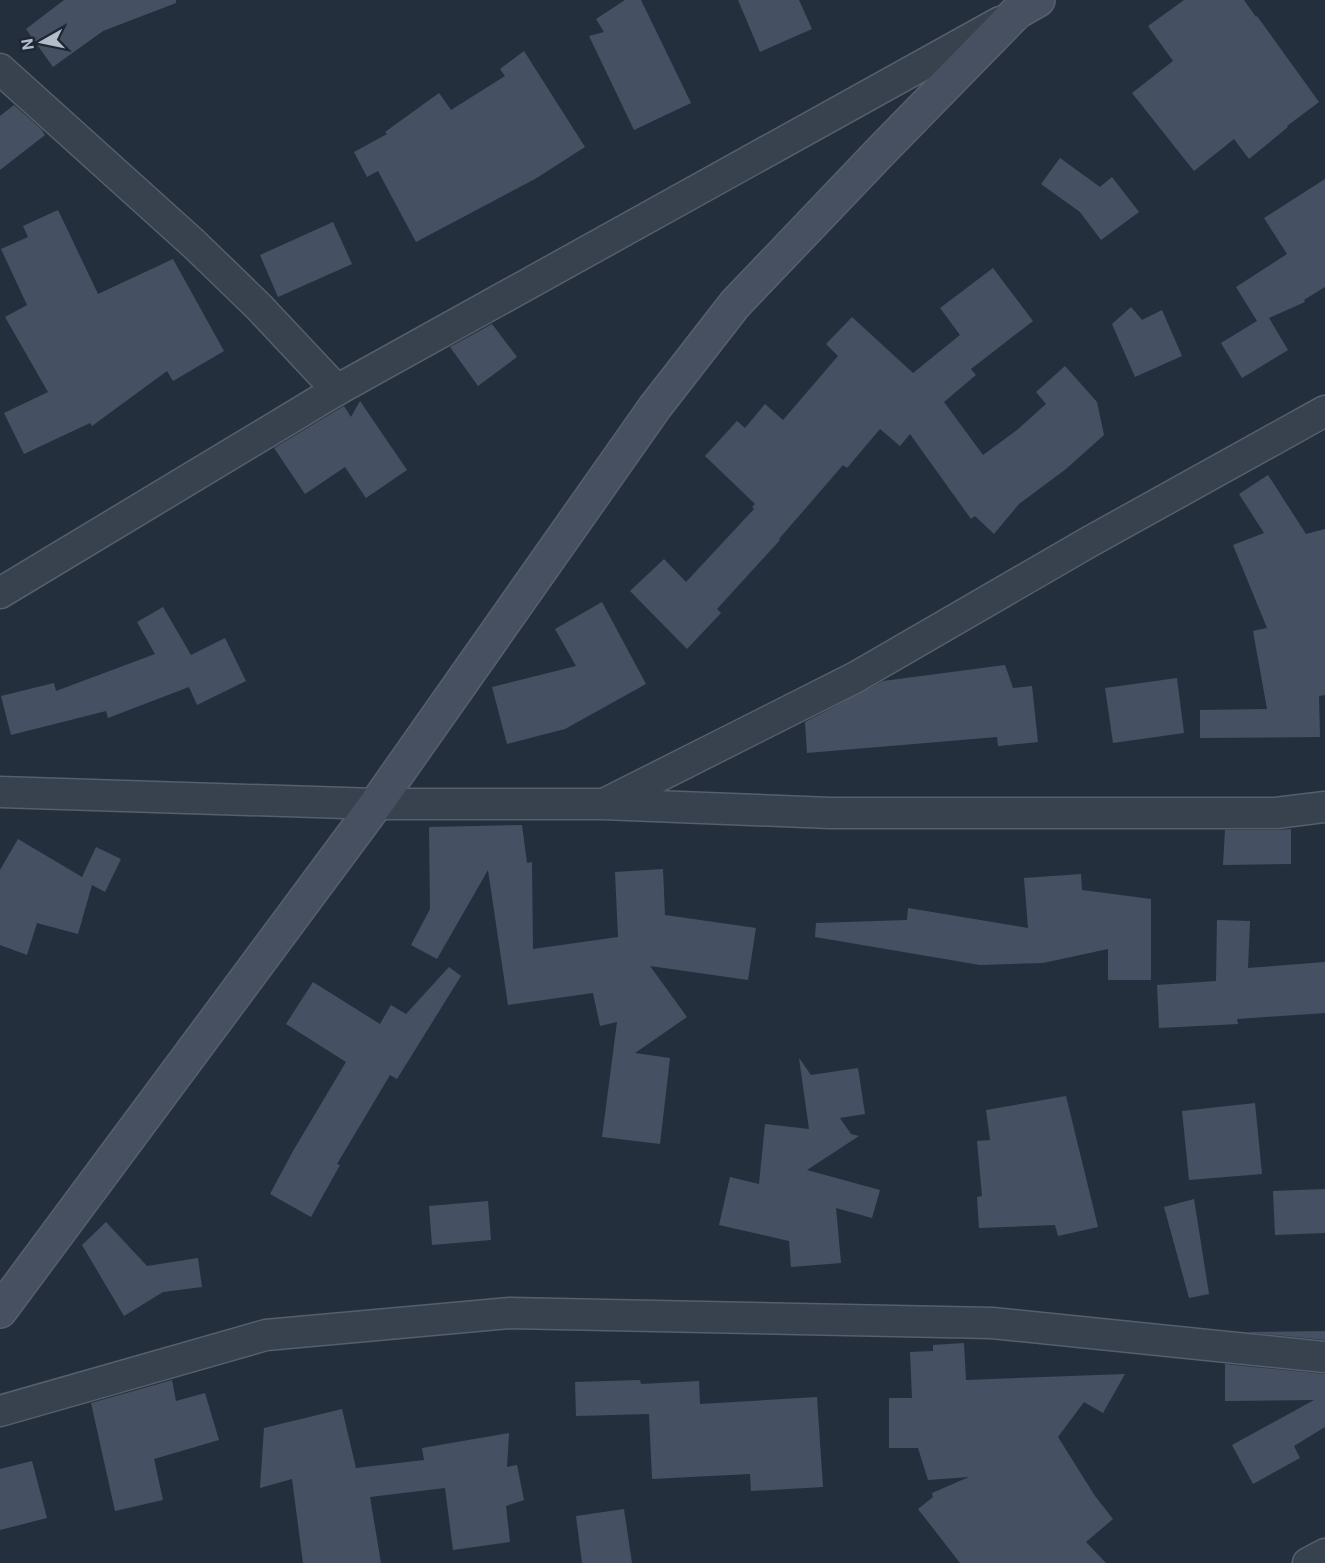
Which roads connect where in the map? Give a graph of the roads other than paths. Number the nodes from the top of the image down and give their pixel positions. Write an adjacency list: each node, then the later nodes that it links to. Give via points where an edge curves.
1 (1027, 6): 3 (street); 7 (main road, via 735,304 655,407)
2 (0, 69): 3 (street, via 194,244)
3 (336, 390): 5 (street)
4 (1325, 411): 8 (street, via 855,677)
5 (0, 593)
6 (0, 792): 7 (street)
7 (376, 804): 8 (street); 10 (main road)
8 (603, 804): 9 (street, via 865,813 1276,813)
9 (1325, 807)
10 (0, 1311)
11 (1325, 1357): 12 (street, via 992,1323 510,1313 266,1335)
12 (0, 1411)
13 (1325, 1554): 14 (street)
14 (1308, 1563)

